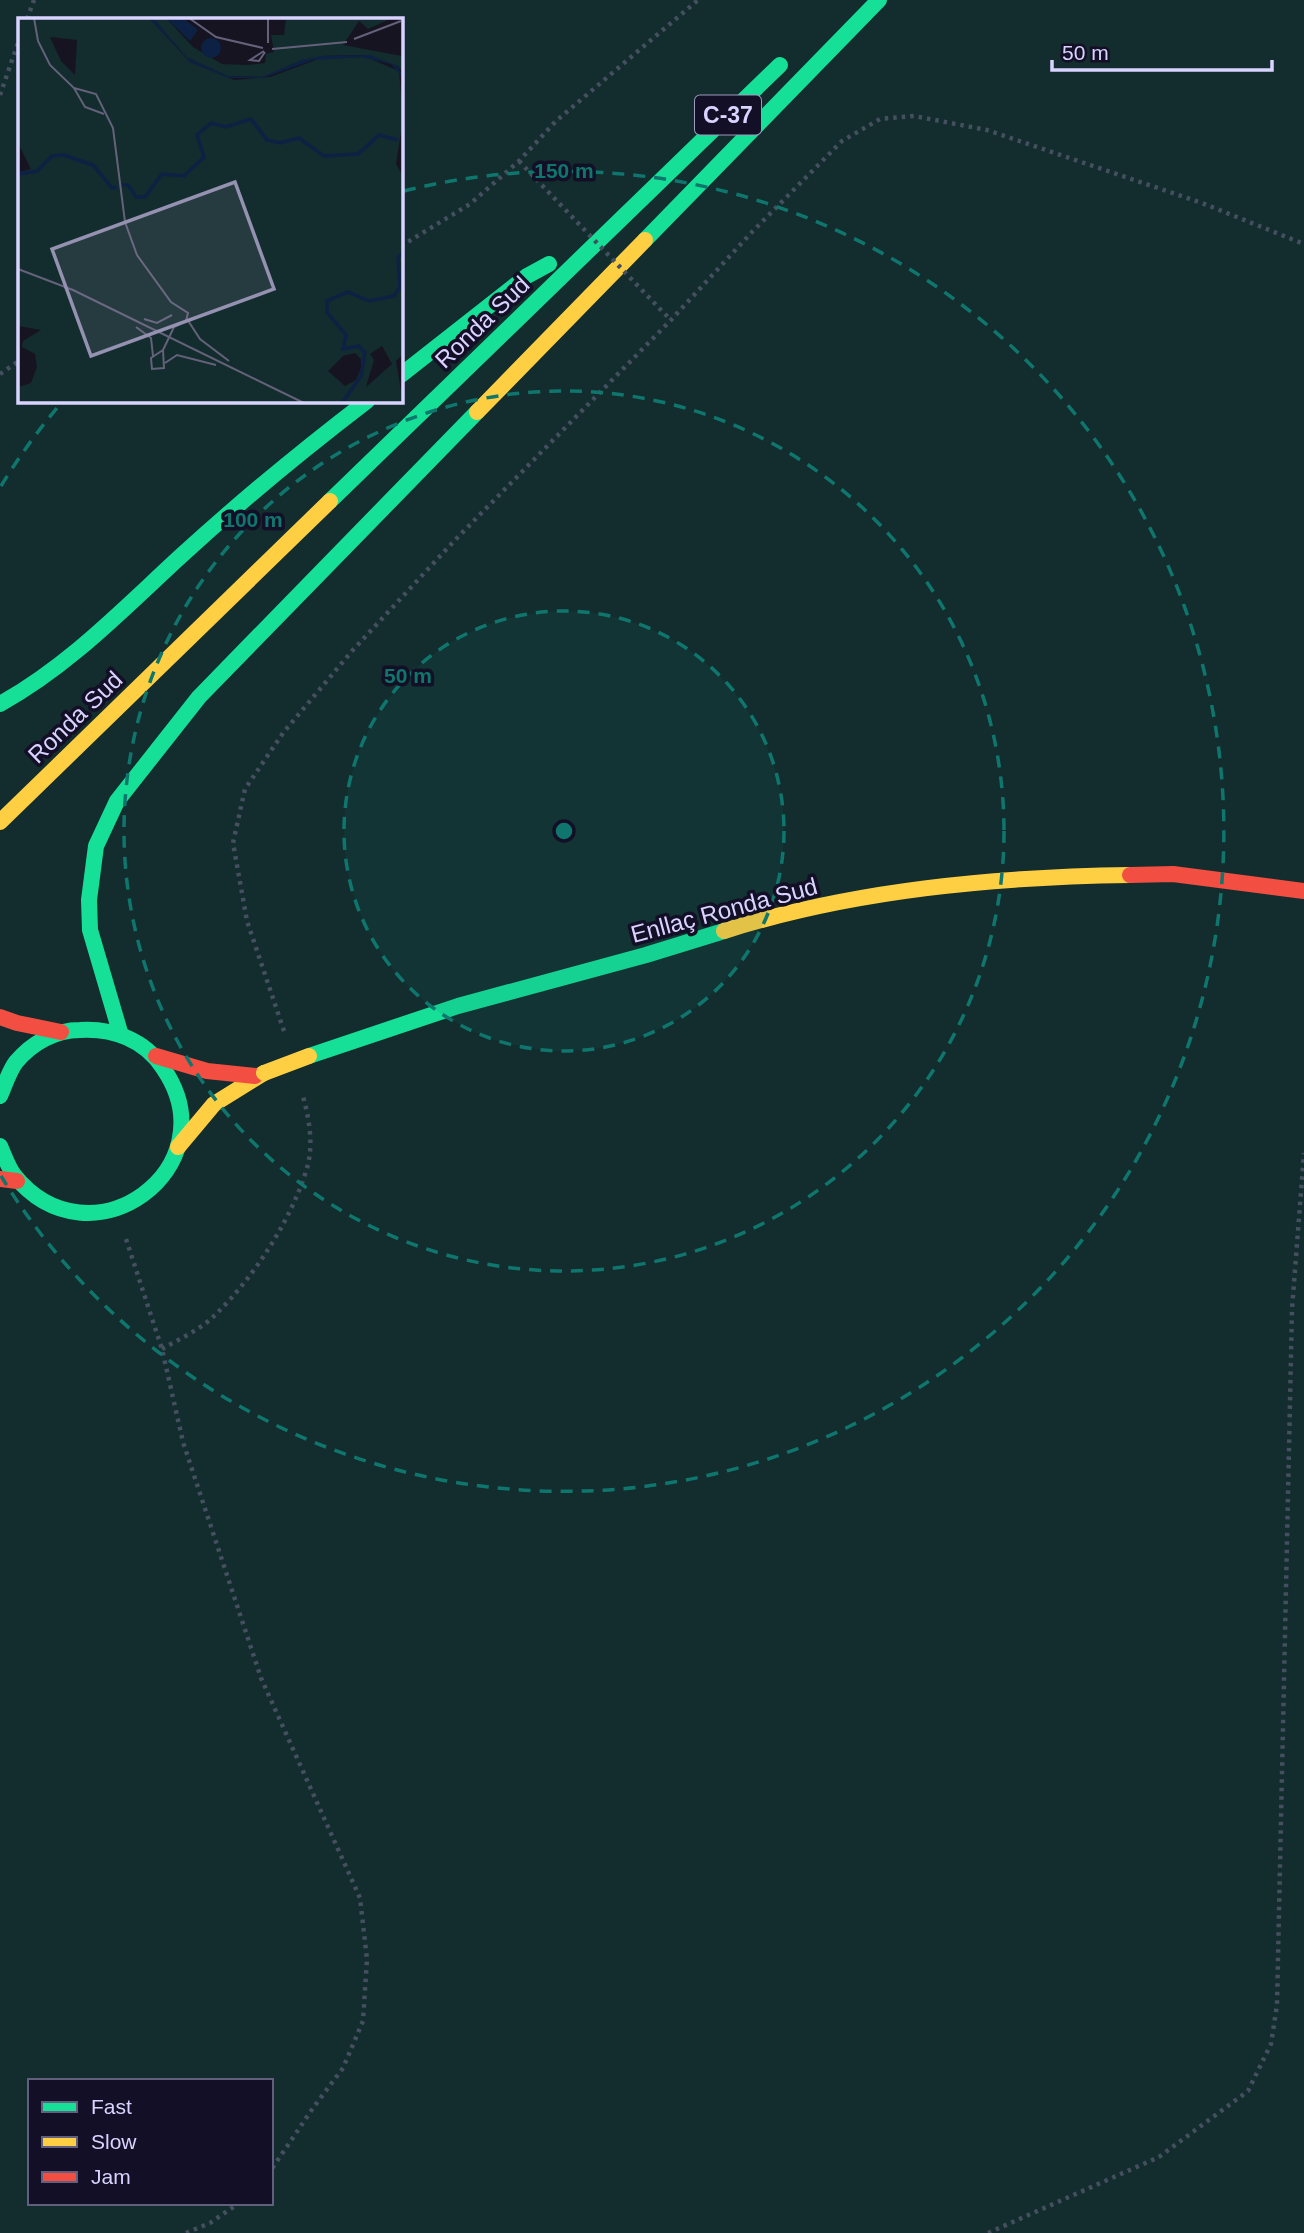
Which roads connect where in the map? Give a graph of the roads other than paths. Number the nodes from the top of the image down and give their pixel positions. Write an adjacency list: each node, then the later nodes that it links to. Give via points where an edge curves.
1 (879, 0): 11 (main road, via 199,697 117,801 96,846 89,900 90,930)
2 (787, 58): 3 (main road, Ronda Sud / C-37)
3 (611, 228): 4 (main road, via 527,276); 7 (main road, Ronda Sud / C-37)
4 (402, 374)
5 (366, 402): 6 (main road, via 193,544 60,666)
6 (0, 704)
7 (0, 822)
8 (1304, 891): 14 (main road, Enllaç Ronda Sud, bridge, via 1173,874 1044,876 908,890 767,917 458,1006)
9 (0, 1017): 10 (main road)
10 (61, 1032): 11 (main road, via 101,1028); 15 (main road, via 26,1052)
11 (120, 1032): 12 (main road)
12 (156, 1056): 14 (main road, Enllaç Ronda Sud, via 207,1071); 17 (main road, via 171,1075 179,1098)
13 (0, 1069): 15 (main road)
14 (259, 1074): 17 (main road, Enllaç Ronda Sud, via 214,1104)
15 (1, 1091)
16 (0, 1146): 19 (main road)
17 (178, 1147): 19 (main road, via 165,1175 144,1196 116,1210 80,1214 46,1204)
18 (0, 1179): 19 (main road)
19 (17, 1181)

